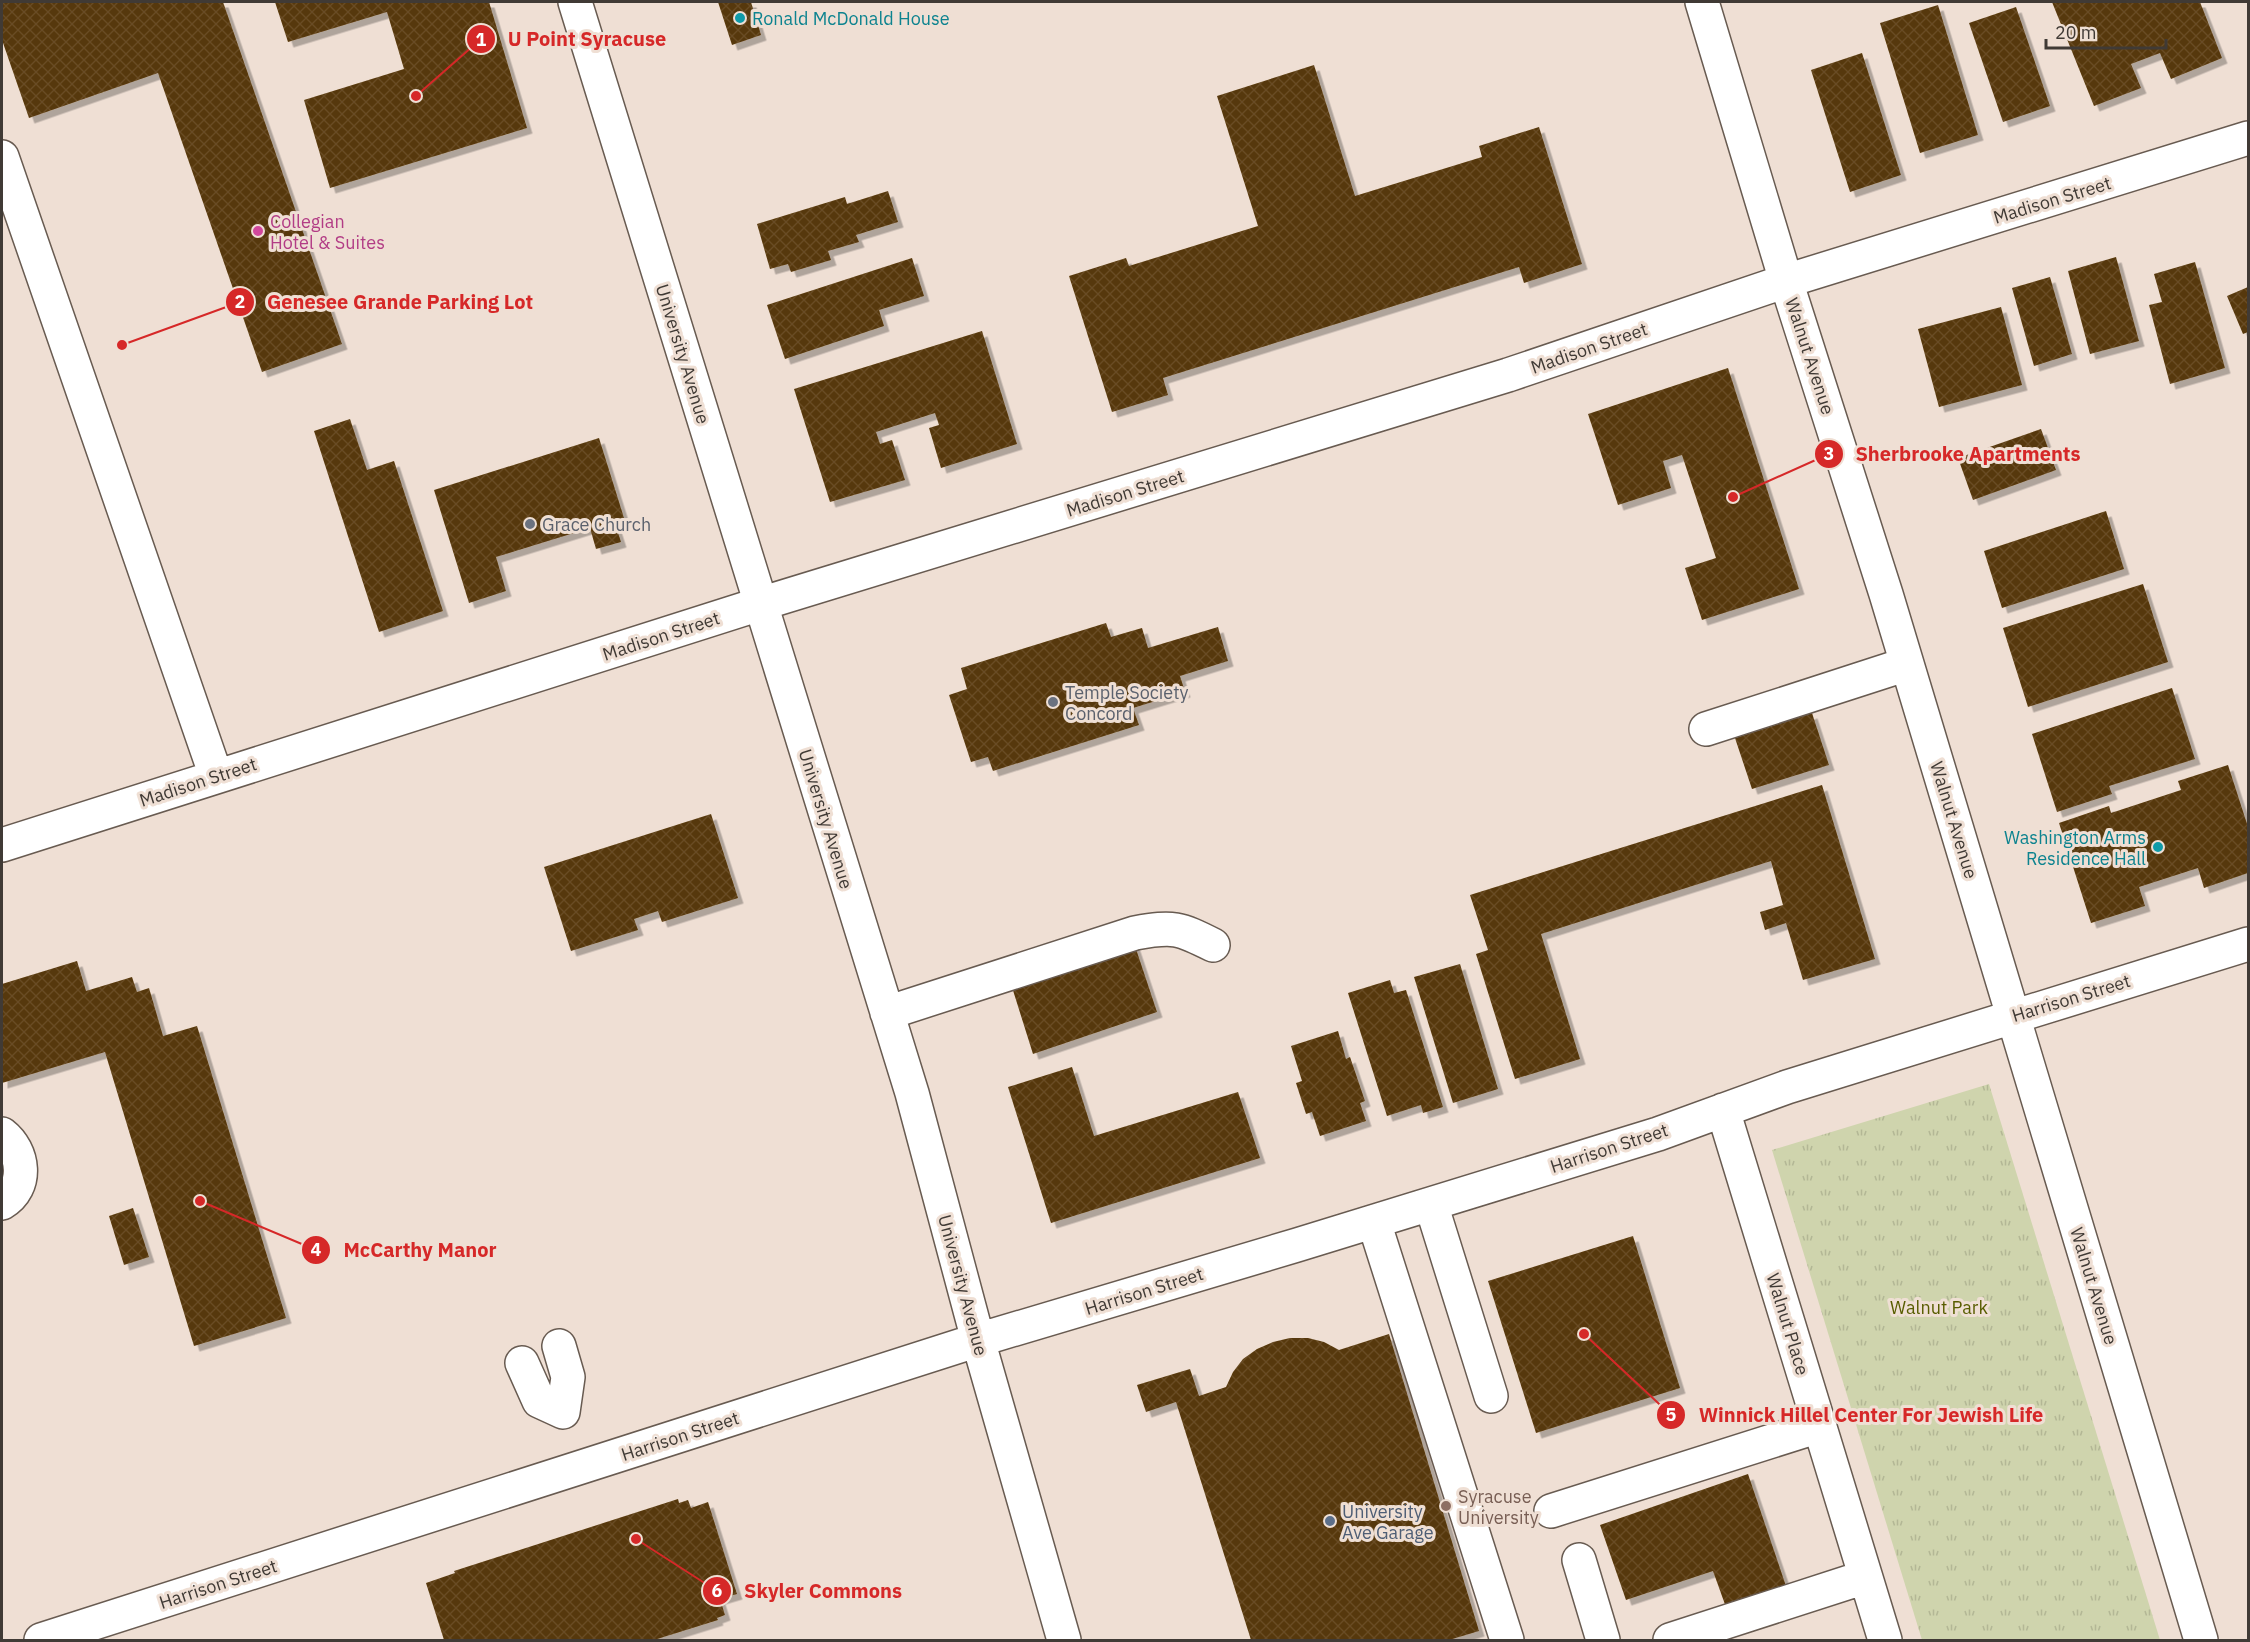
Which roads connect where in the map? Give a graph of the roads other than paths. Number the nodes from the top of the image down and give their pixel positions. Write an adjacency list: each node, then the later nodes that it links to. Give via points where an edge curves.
1 (574, 2): 6 (street, University Avenue)
2 (1702, 2): 5 (street, Walnut Avenue)
3 (2248, 138): 5 (street, Madison Street)
4 (2, 157): 9 (street)
5 (1786, 281): 6 (street, Madison Street, via 1508,375); 7 (street, Walnut Avenue)
6 (760, 604): 9 (street, Madison Street); 13 (street, University Avenue)
7 (1907, 664): 8 (street); 14 (street, Walnut Avenue)
8 (1706, 729)
9 (216, 776): 10 (street, Madison Street)
10 (2, 845)
11 (2248, 944): 14 (street, Harrison Street)
12 (1213, 945): 13 (street, via 1180,929 1135,933)
13 (887, 1013): 20 (street, University Avenue)
14 (2012, 1016): 15 (street, Harrison Street); 34 (street, Walnut Avenue)
15 (1723, 1110): 18 (street, Harrison Street); 24 (street, Walnut Place)
16 (2, 1134): 17 (street, via 19,1156 21,1174 17,1187)
17 (2, 1203)
18 (1431, 1204): 19 (street, Harrison Street); 23 (street)
19 (1374, 1222): 20 (street, Harrison Street); 30 (street)
20 (978, 1340): 28 (street, Harrison Street); 29 (street, University Avenue)
21 (559, 1346): 22 (street, via 568,1377 563,1412 539,1401)
22 (522, 1363)
23 (1491, 1396)
24 (1819, 1426): 25 (street); 27 (street, Walnut Place)
25 (1551, 1511)
26 (1579, 1560): 31 (street)
27 (1865, 1577): 32 (street); 33 (street, Walnut Place)
28 (41, 1641)
29 (1064, 1641)
30 (1507, 1641)
31 (1603, 1641)
32 (1670, 1641)
33 (1884, 1641)
34 (2201, 1641)

